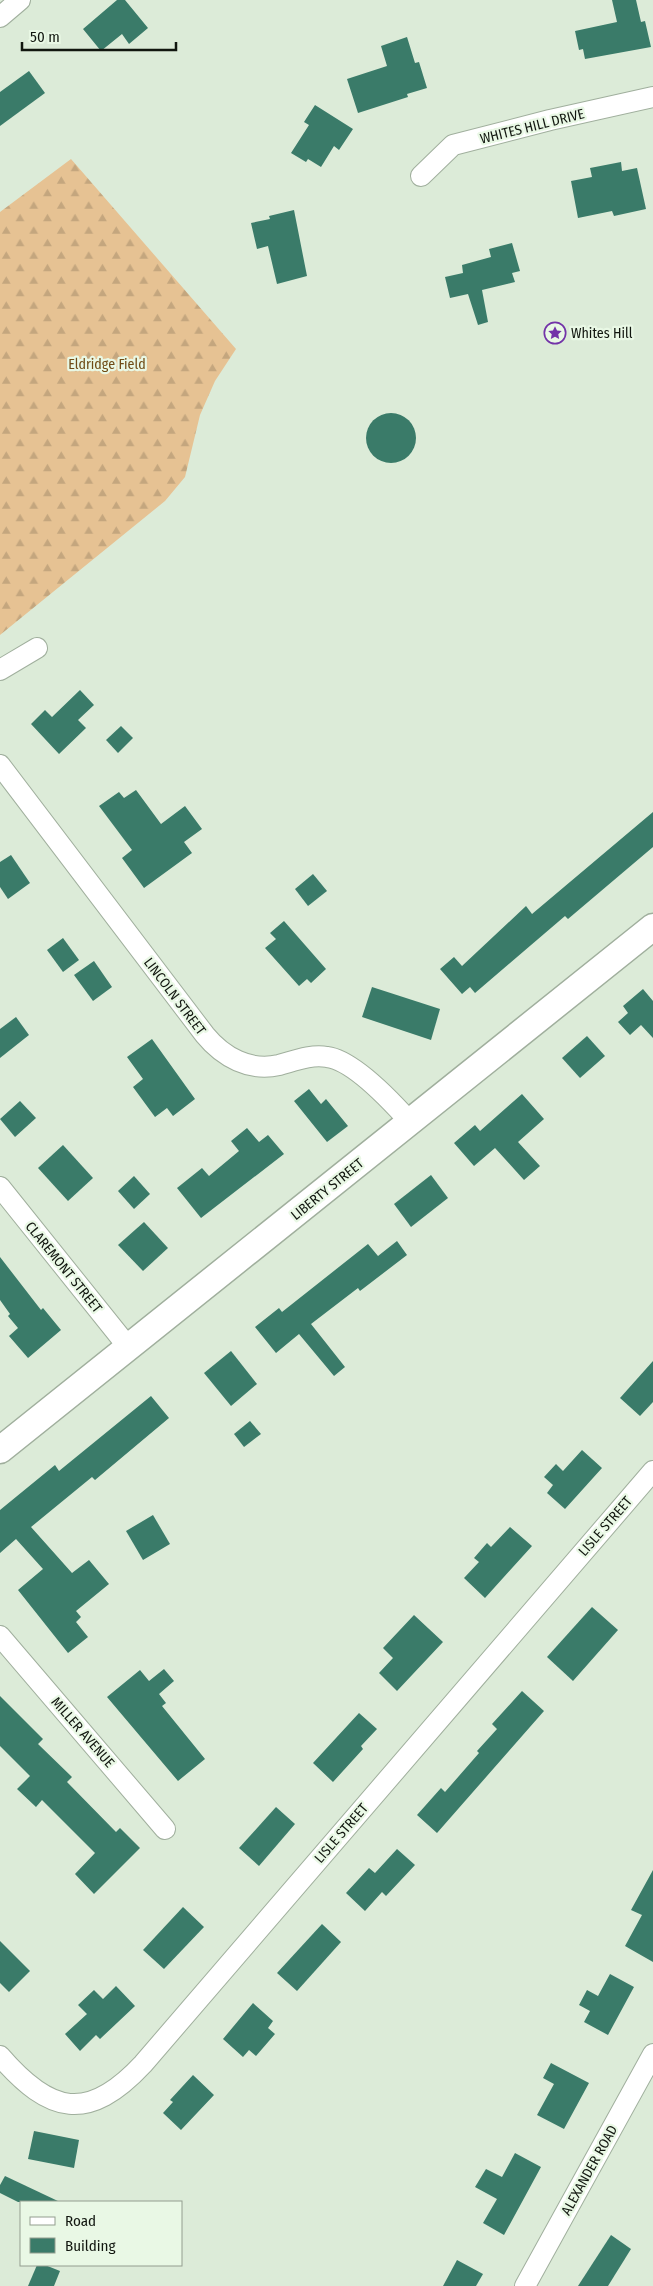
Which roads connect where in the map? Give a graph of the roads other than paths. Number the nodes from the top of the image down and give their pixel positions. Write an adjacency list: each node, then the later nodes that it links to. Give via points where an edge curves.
1 (20, 0): 2 (street)
2 (0, 17)
3 (653, 97): 4 (street, WHITES HILL DRIVE, via 453,146)
4 (422, 176)
5 (37, 648): 6 (street)
6 (0, 670)
7 (0, 765): 9 (street, LINCOLN STREET, via 220,1051 241,1063 263,1067 319,1056 338,1060 359,1074)
8 (653, 927): 9 (main road, LIBERTY STREET)
9 (410, 1122): 11 (main road, LIBERTY STREET)
10 (0, 1187): 11 (street, CLAREMONT STREET)
11 (128, 1348): 12 (main road, LIBERTY STREET)
12 (0, 1450)
13 (653, 1471): 17 (street, LISLE STREET, via 124,2083 93,2101 74,2105 54,2102 36,2092)
14 (0, 1636): 15 (street, MILLER AVENUE)
15 (165, 1829)
16 (653, 2054): 18 (street, ALEXANDER ROAD)
17 (0, 2056)
18 (525, 2286)

